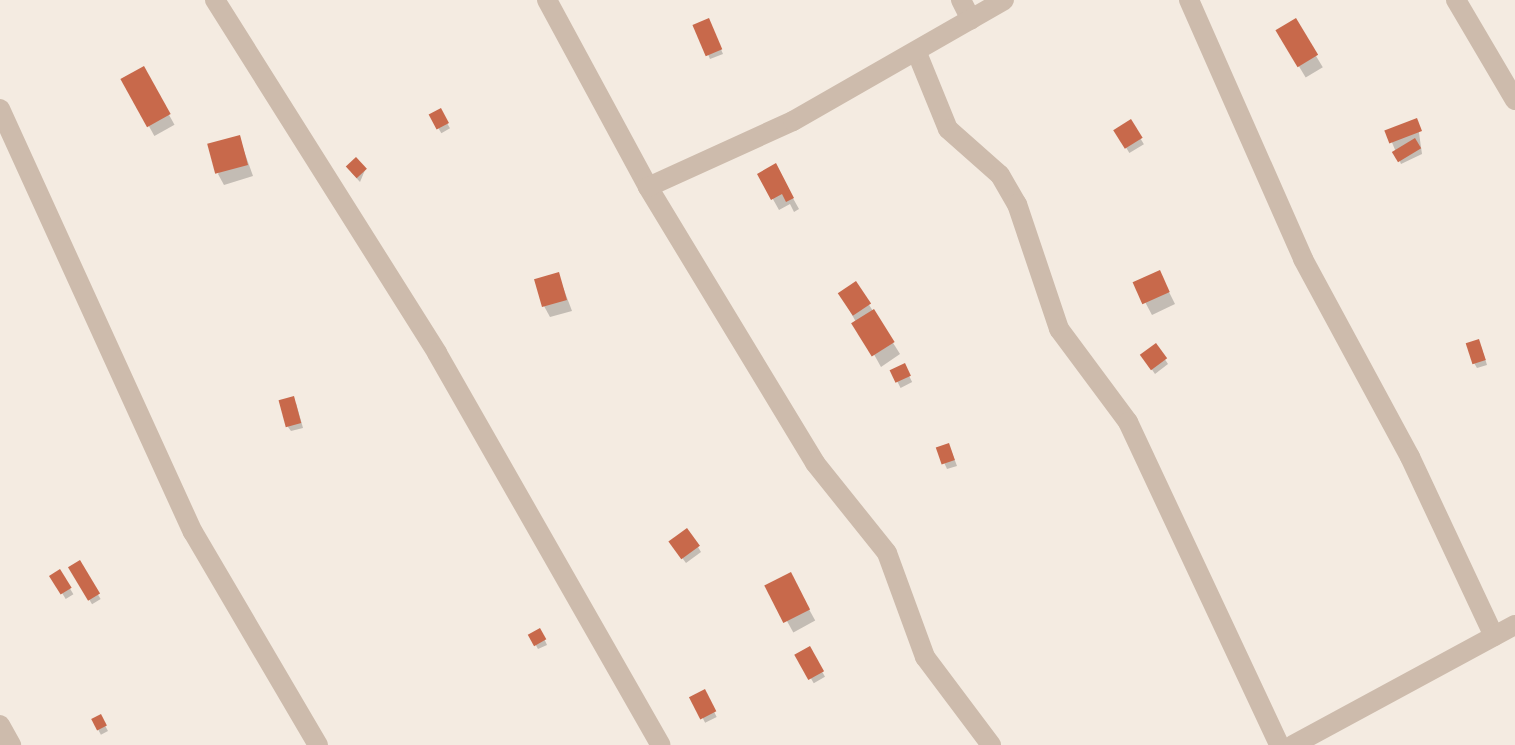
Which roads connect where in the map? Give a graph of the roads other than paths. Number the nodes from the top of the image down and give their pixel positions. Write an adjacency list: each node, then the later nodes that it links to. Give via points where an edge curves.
1 (215, 0): 17 (street, via 437,353)
2 (547, 0): 11 (street)
3 (961, 0): 7 (street)
4 (1004, 0): 7 (street)
5 (1189, 0): 13 (street, via 1303,259 1410,457)
6 (1456, 0): 9 (street)
7 (971, 20): 8 (street)
8 (917, 53): 11 (street); 19 (street, via 948,129 1000,175 1017,204 1059,329 1128,422)
9 (1515, 100)
10 (0, 109): 16 (street, via 193,532)
11 (648, 187): 18 (street, via 815,463 874,532 925,657)
12 (1515, 625): 13 (street)
13 (1494, 636): 20 (street)
14 (0, 725): 15 (street)
15 (11, 745)
16 (318, 745)
17 (661, 745)
18 (991, 745)
19 (1279, 745)
20 (1293, 745)

